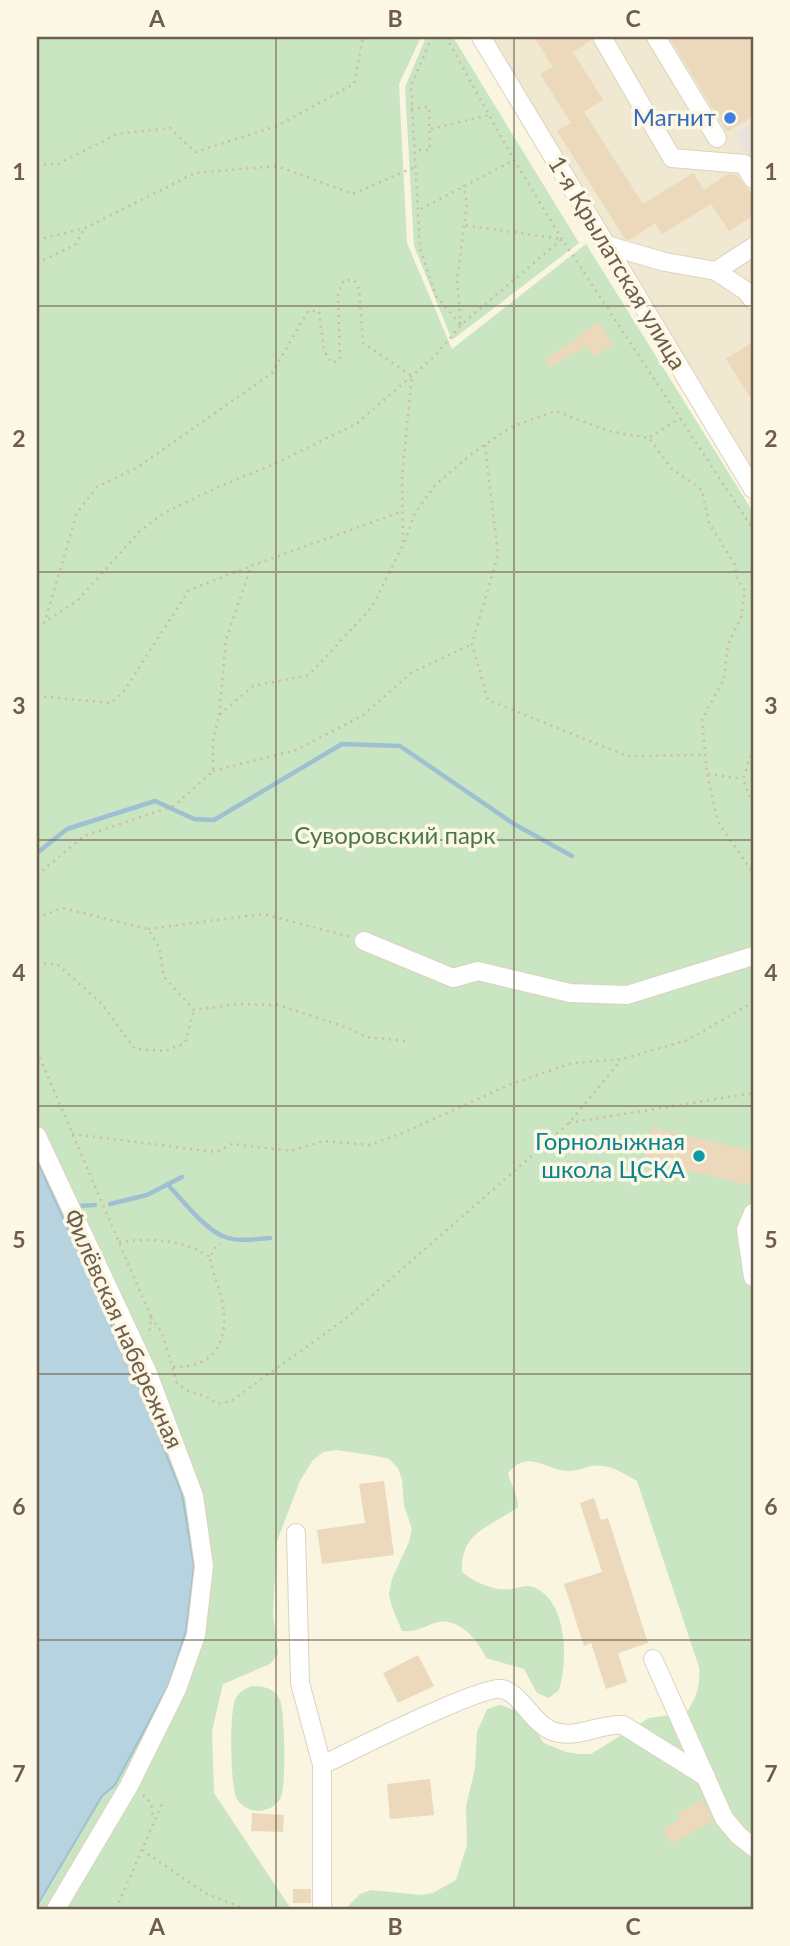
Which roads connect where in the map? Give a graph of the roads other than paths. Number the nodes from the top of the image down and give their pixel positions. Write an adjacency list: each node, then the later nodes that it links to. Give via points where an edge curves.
1 (481, 37): 6 (street, 1-я Крылатская улица)
2 (602, 37): 5 (street, via 673,158 744,164)
3 (656, 37): 4 (street)
4 (717, 138)
5 (753, 179)
6 (606, 245): 8 (street); 10 (street, 1-я Крылатская улица)
7 (753, 247): 8 (street)
8 (716, 271): 9 (street)
9 (753, 300)
10 (753, 489)
11 (364, 941): 12 (street, via 453,978 478,971 570,993 627,995)
12 (753, 956)
13 (37, 1136): 21 (street, Филёвская набережная, via 147,1371 194,1496 204,1566 196,1635 177,1689 129,1786)
14 (753, 1213): 15 (street, via 746,1230)
15 (753, 1277)
16 (296, 1534): 18 (street, via 300,1683)
17 (653, 1659): 19 (street)
18 (322, 1765): 19 (street, via 463,1700 500,1689 511,1693 553,1732 577,1734 609,1724 624,1725); 22 (street)
19 (706, 1777): 20 (street, via 724,1818)
20 (753, 1847)
21 (56, 1909)
22 (322, 1909)

